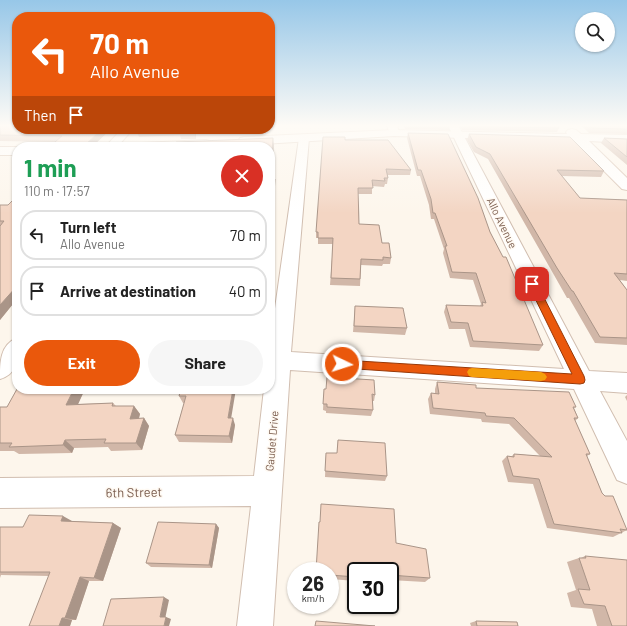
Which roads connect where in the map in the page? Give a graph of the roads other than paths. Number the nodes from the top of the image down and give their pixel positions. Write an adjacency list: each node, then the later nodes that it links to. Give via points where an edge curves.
1 (302, 154): 6 (street, Gaudet Drive)
2 (468, 154): 8 (street, Allo Avenue)
3 (594, 154): 4 (street)
4 (627, 186)
5 (12, 354): 7 (street)
6 (279, 360): 8 (street); 11 (street, Gaudet Drive)
7 (0, 370)
8 (580, 380): 9 (street); 10 (street, Allo Avenue)
9 (627, 383)
10 (627, 470)
11 (267, 491): 12 (street, 6th Street); 13 (street, Gaudet Drive)
12 (0, 493)
13 (256, 626)

